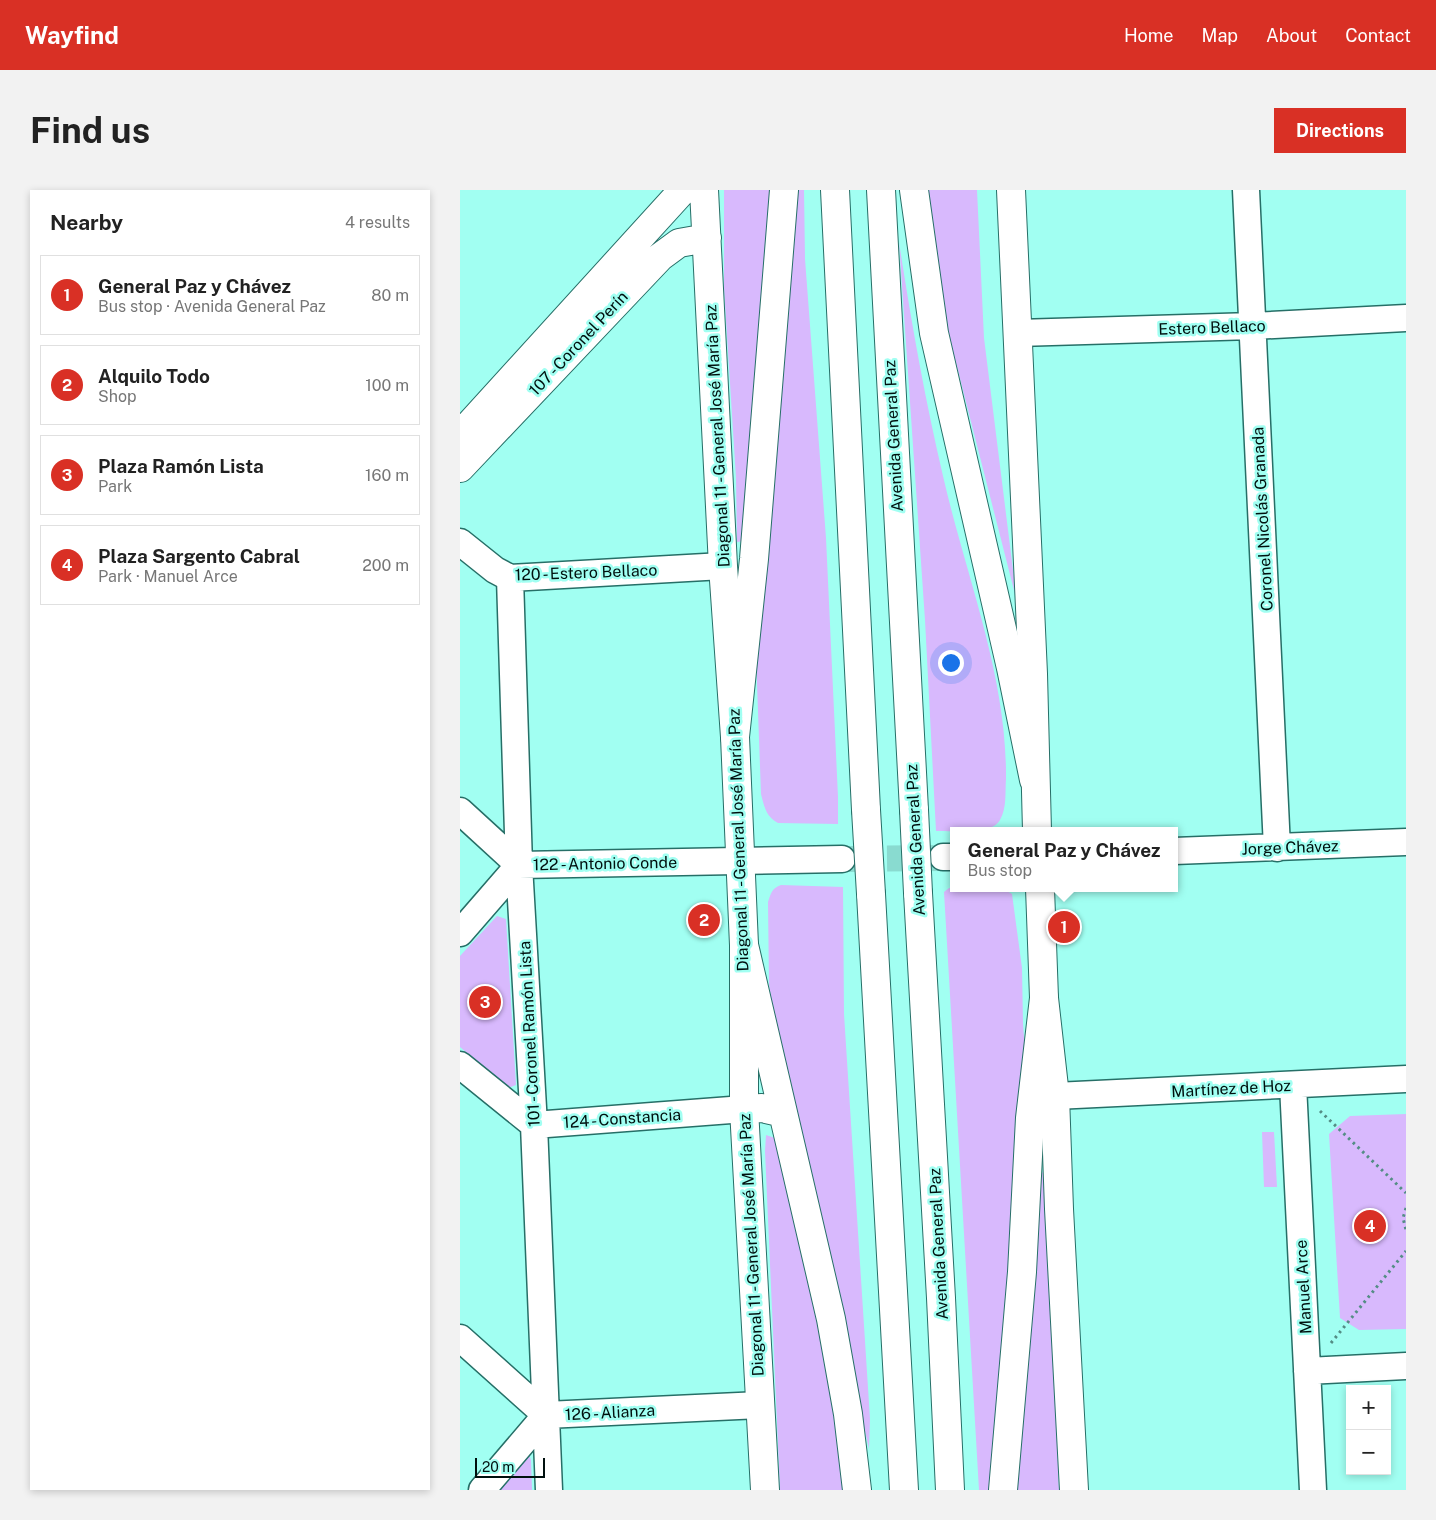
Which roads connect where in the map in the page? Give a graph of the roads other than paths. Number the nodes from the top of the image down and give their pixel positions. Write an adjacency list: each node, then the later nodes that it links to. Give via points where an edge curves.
1 (683, 190): 13 (main road, 107 - Coronel Perín)
2 (704, 190): 9 (main road, Diagonal 11 - General José María Paz)
3 (784, 190): 18 (main road, via 754,559)
4 (835, 190): 48 (main road, bridge)
5 (881, 190): 49 (main road, Avenida General Paz, bridge)
6 (914, 190): 19 (main road, via 934,333)
7 (1011, 190): 12 (main road)
8 (1246, 190): 11 (street, Coronel Nicolás Granada)
9 (707, 238): 14 (main road, 107 - Coronel Perín, via 679,243 660,257); 16 (main road, Diagonal 11 - General José María Paz)
10 (1406, 318): 11 (street, Estero Bellaco)
11 (1252, 326): 12 (street, Estero Bellaco); 23 (street, Coronel Nicolás Granada)
12 (1018, 333): 19 (main road, via 1033,674)
13 (460, 435)
14 (460, 468)
15 (460, 542): 17 (street, 120 - Estero Bellaco)
16 (723, 566): 17 (street, 120 - Estero Bellaco); 18 (main road, Diagonal 11 - General José María Paz)
17 (510, 578): 27 (street, 101 - Coronel Ramón Lista)
18 (735, 737): 26 (main road, Diagonal 11 - General José María Paz)
19 (1034, 780): 21 (main road)
20 (460, 811): 27 (street, 122 - Antonio Conde)
21 (1037, 827)
22 (1406, 842): 23 (street, Jorge Chávez)
23 (1277, 848): 24 (street, Jorge Chávez)
24 (1178, 851)
25 (842, 859): 26 (street)
26 (741, 861): 27 (street, 122 - Antonio Conde); 30 (main road, Diagonal 11 - General José María Paz)
27 (519, 864): 29 (street); 38 (street, 101 - Coronel Ramón Lista)
28 (1040, 892): 31 (main road)
29 (460, 933)
30 (744, 946): 36 (main road, Diagonal 11 - General José María Paz); 37 (main road)
31 (1044, 998): 35 (main road); 50 (main road, via 1030,1118 1022,1272)
32 (460, 1066): 38 (street)
33 (1406, 1079): 34 (street, Martínez de Hoz)
34 (1293, 1085): 35 (street, Martínez de Hoz); 41 (street, Manuel Arce)
35 (1055, 1096): 51 (main road)
36 (744, 1108): 37 (main road); 38 (street, 124 - Constancia); 42 (main road, Diagonal 11 - General José María Paz)
37 (783, 1113): 47 (main road, via 831,1319 848,1414)
38 (534, 1125): 43 (street, 101 - Coronel Ramón Lista)
39 (460, 1338): 43 (street, 126 - Alianza)
40 (1406, 1366): 41 (street)
41 (1307, 1371): 52 (street, Manuel Arce)
42 (760, 1405): 43 (street, 126 - Alianza); 46 (main road, Diagonal 11 - General José María Paz)
43 (546, 1415): 44 (street); 45 (street, 101 - Coronel Ramón Lista)
44 (482, 1490)
45 (550, 1490)
46 (765, 1490)
47 (857, 1490)
48 (904, 1490)
49 (950, 1490)
50 (1003, 1490)
51 (1074, 1490)
52 (1313, 1490)

